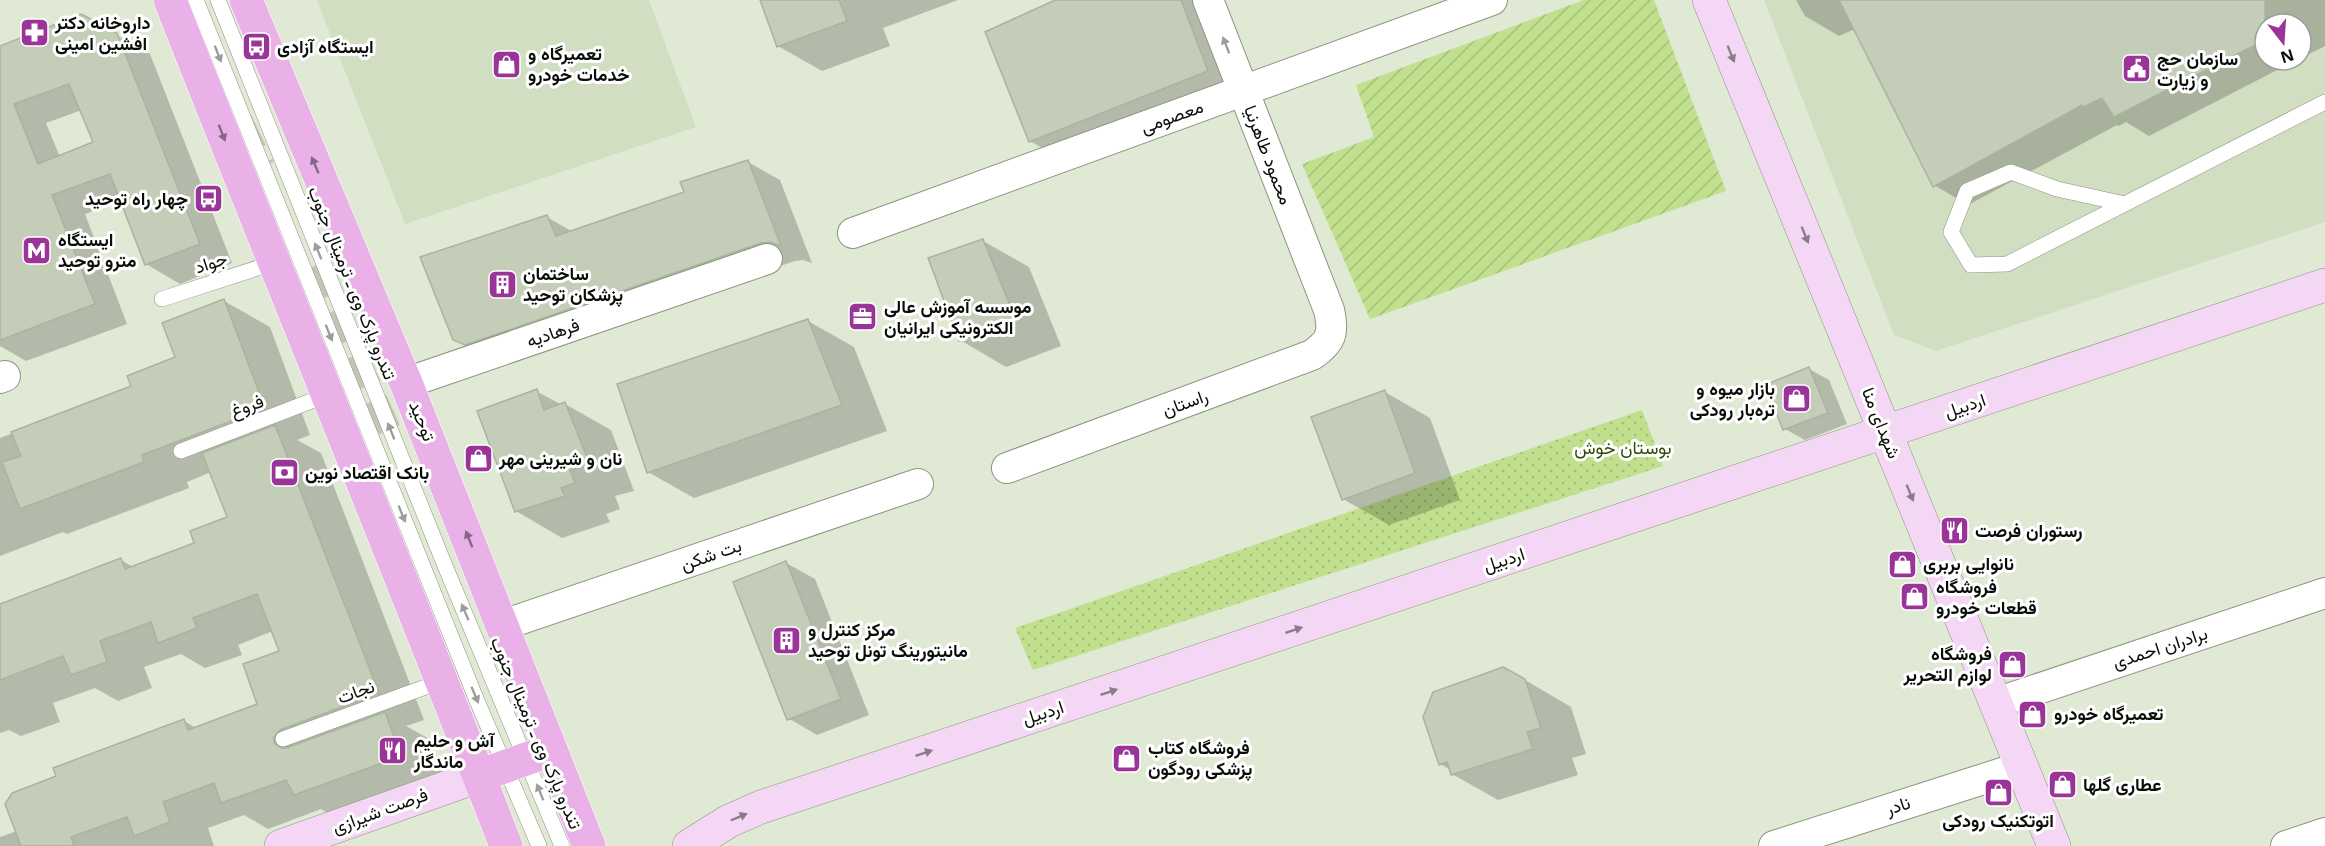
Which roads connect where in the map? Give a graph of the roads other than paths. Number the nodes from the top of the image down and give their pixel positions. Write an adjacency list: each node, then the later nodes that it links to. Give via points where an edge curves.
1 (171, 0): 13 (main road, توحید, one-way to 13)
2 (196, 0): 28 (lane, one-way to 28, via 475,696)
3 (218, 0): 28 (lane, تندرو پارک وی ـ ترمینال جنوب, one-way to 3, via 439,550)
4 (246, 0): 17 (main road, توحید, one-way to 4)
5 (1208, 0): 8 (street, محمود طاهرنیا, one-way to 5)
6 (1492, 0): 8 (street, معصومی)
7 (1709, 0): 19 (street, شهدای منا, one-way to 19)
8 (1243, 91): 11 (street, معصومی); 16 (street, محمود طاهرنیا)
9 (2325, 102): 10 (lane)
10 (2125, 204): 10 (lane, via 2057,189 2011,172 1967,191 1951,232 1971,265 2007,264)
11 (853, 233)
12 (768, 260): 17 (street, فرهادیه)
13 (273, 263): 15 (lane, جواد); 18 (main road, توحید)
14 (2325, 285): 19 (street, اردبیل)
15 (162, 299)
16 (1329, 310): 21 (street, راستان, via 1331,335 1325,346 1312,355)
17 (406, 383): 24 (main road, توحید, one-way to 17)
18 (327, 395): 20 (lane, فروغ); 25 (main road, توحید)
19 (1885, 433): 26 (street, شهدای منا, one-way to 26); 36 (street, اردبیل, one-way to 19, via 761,807)
20 (181, 451)
21 (1007, 468)
22 (918, 484): 24 (street, بت شکن)
23 (2325, 593): 26 (street, برادران احمدی)
24 (503, 625): 28 (main road, توحید)
25 (442, 681): 27 (lane, نجات); 28 (main road, توحید)
26 (1996, 703): 29 (street, شهدای منا)
27 (283, 739)
28 (516, 763): 31 (street, فرصت شیرازی); 32 (main road, توحید); 33 (lane); 34 (lane, تندرو پارک وی ـ ترمینال جنوب, one-way to 28); 35 (main road, توحید)
29 (2021, 767): 37 (street, نادر); 38 (street, شهدای منا)
30 (2325, 832): 39 (street)
31 (281, 846)
32 (506, 846)
33 (539, 846)
34 (562, 846)
35 (589, 846)
36 (689, 846)
37 (1774, 846)
38 (2054, 846)
39 (2286, 846)

